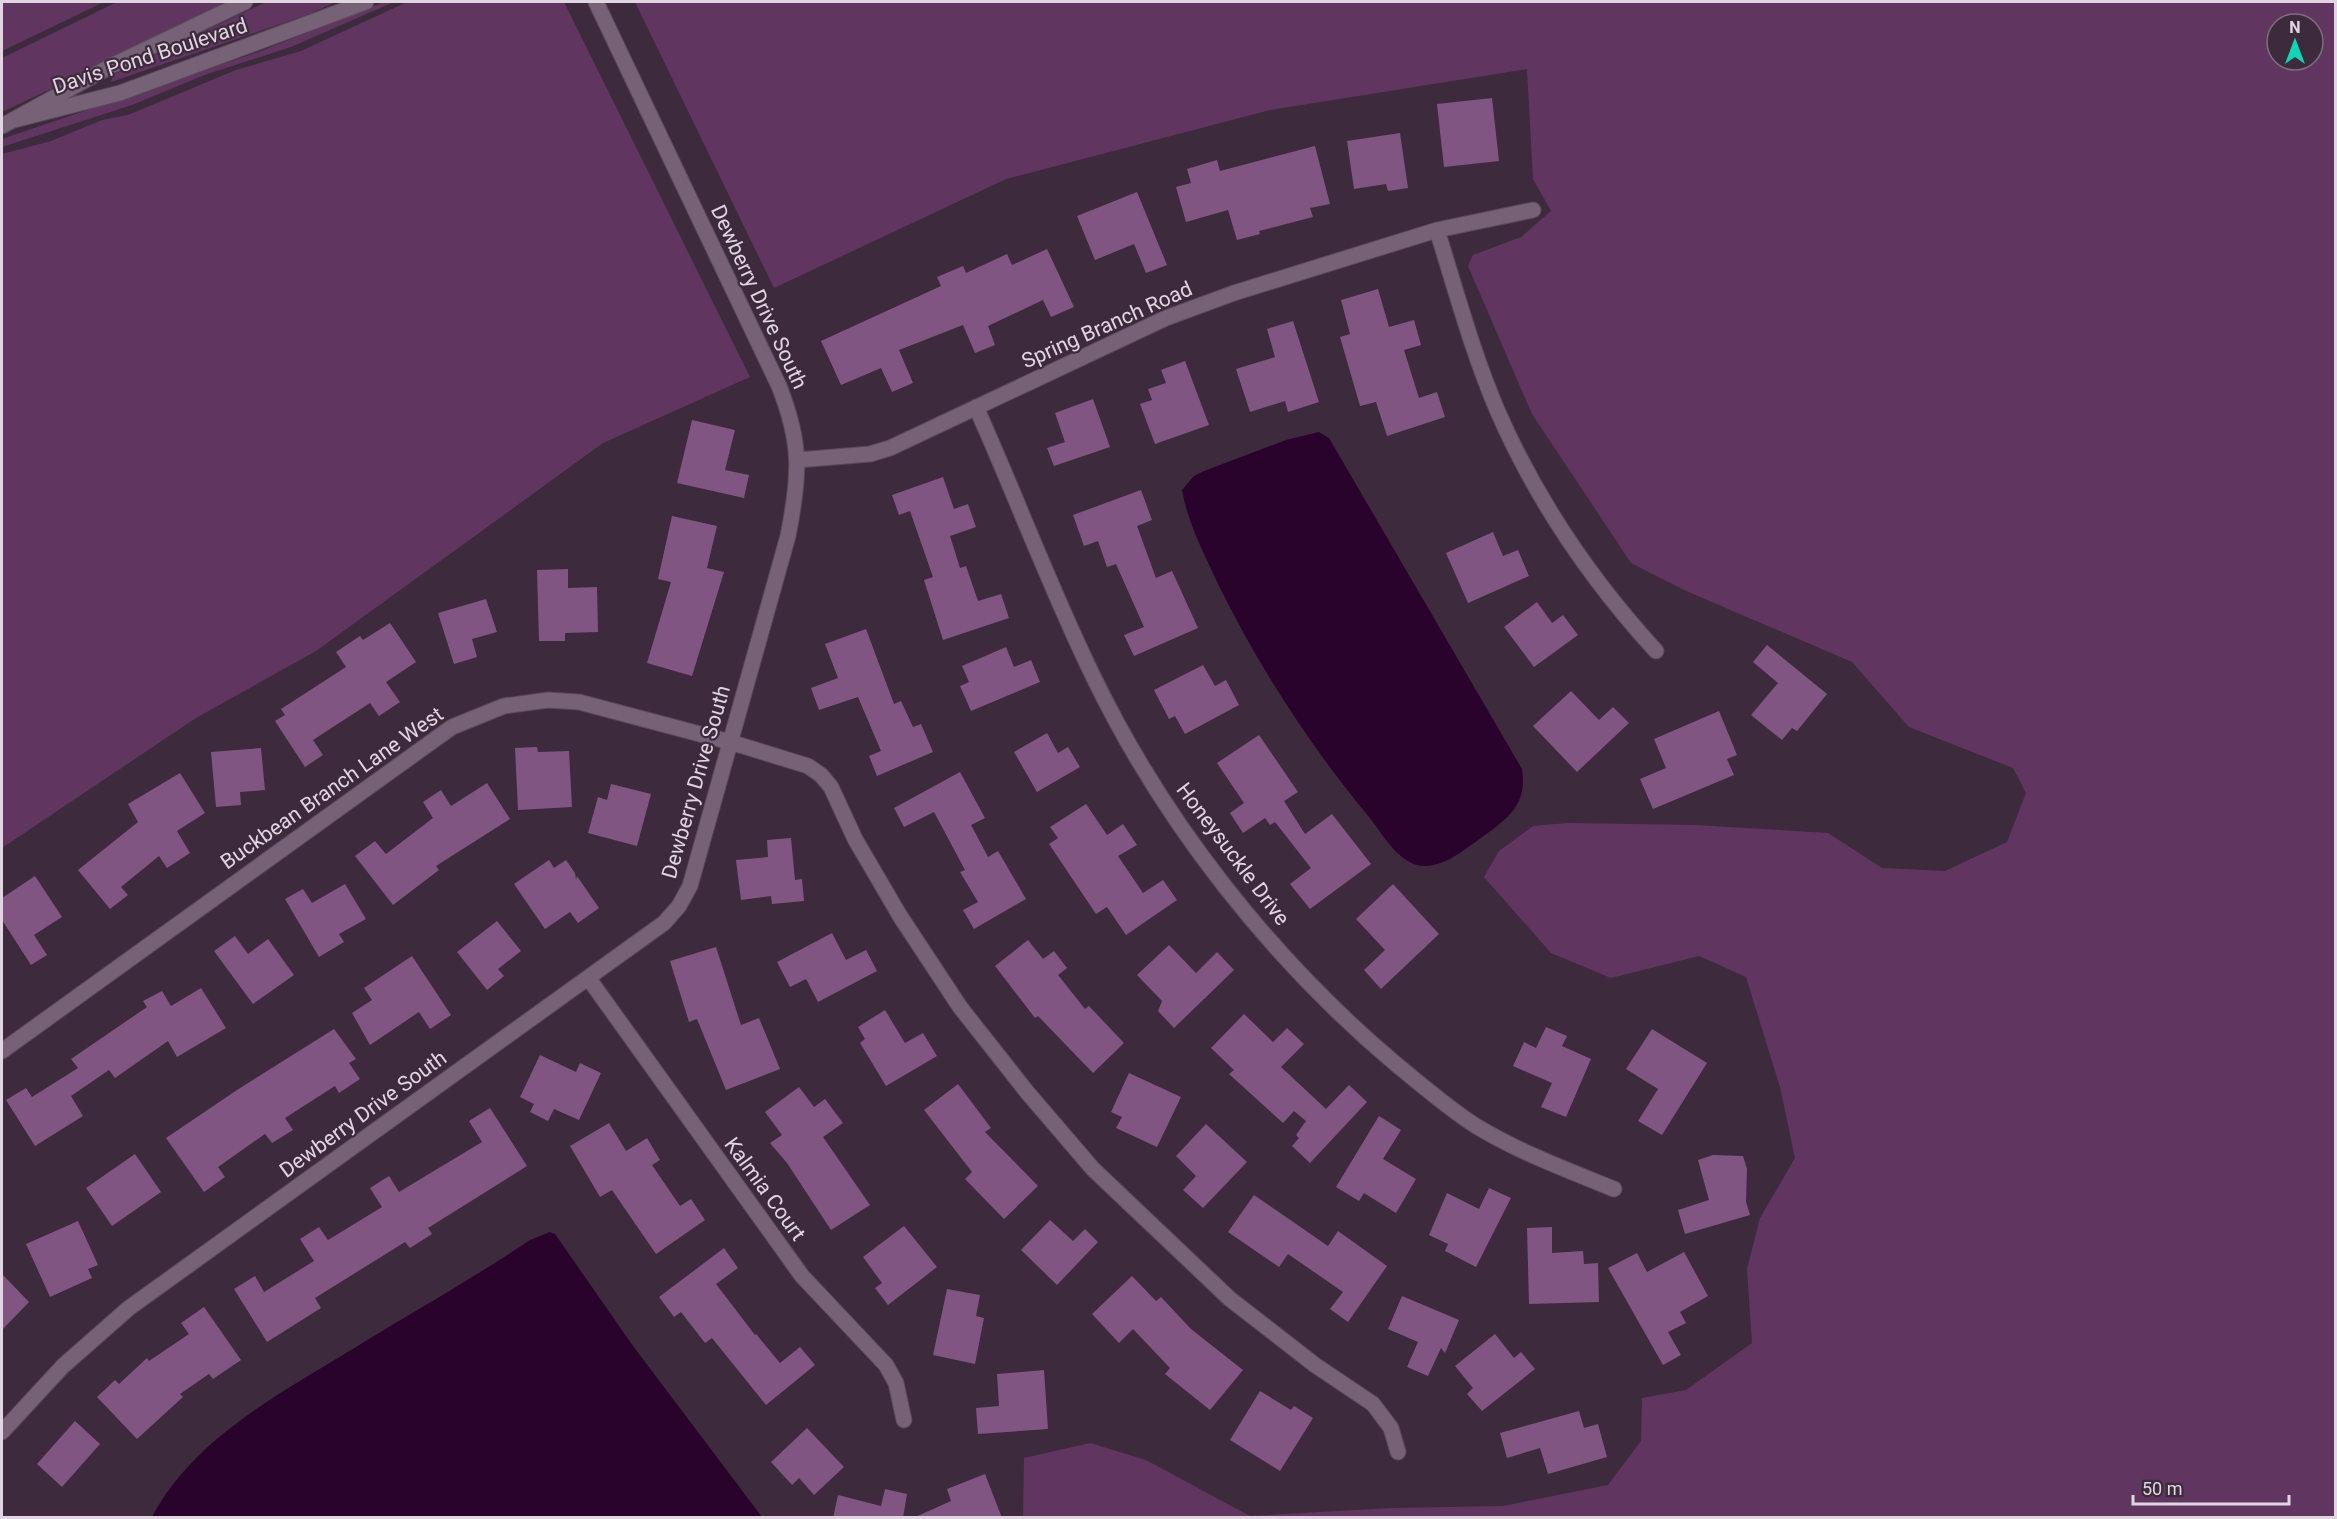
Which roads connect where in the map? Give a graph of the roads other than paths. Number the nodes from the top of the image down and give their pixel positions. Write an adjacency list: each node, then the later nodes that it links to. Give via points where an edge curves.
1 (245, 2): 4 (street, Davis Pond Boulevard, via 111,66)
2 (366, 2): 4 (street, Davis Pond Boulevard, via 120,93)
3 (596, 2): 8 (street, Dewberry Drive South, via 779,386 790,414)
4 (8, 123)
5 (1533, 210): 6 (street, Spring Branch Road)
6 (1437, 230): 7 (street, Spring Branch Road, via 1166,318); 9 (street, via 1478,360 1522,462 1587,570)
7 (976, 407): 8 (street, Spring Branch Road, via 870,454); 13 (street, Honeysuckle Drive, via 1056,597 1137,757 1173,813 1268,937 1329,1003 1440,1101 1516,1148)
8 (798, 460): 10 (street, Dewberry Drive South, via 788,536)
9 (1656, 651)
10 (730, 742): 11 (street, Dewberry Drive South, via 690,886 679,906 664,923); 12 (street, Buckbean Branch Lane West, via 579,702 523,702 486,711 452,727); 16 (street, Buckbean Branch Lane West, via 808,766 821,775 900,916 960,1007 1027,1092 1093,1169 1230,1299 1373,1404 1391,1428)
11 (589, 979): 14 (street, Kalmia Court, via 802,1276 886,1365 896,1383); 15 (street, Dewberry Drive South, via 129,1308 63,1366)
12 (2, 1051)
13 (1614, 1189)
14 (904, 1420)
15 (2, 1432)
16 (1398, 1452)

